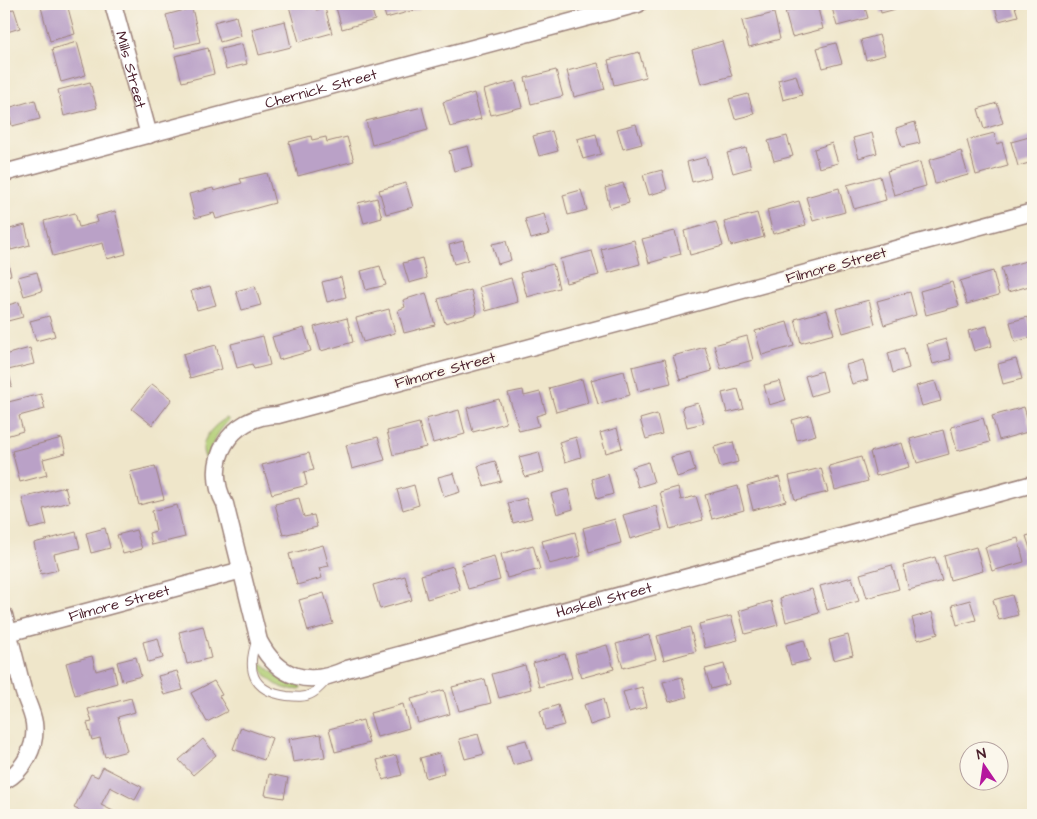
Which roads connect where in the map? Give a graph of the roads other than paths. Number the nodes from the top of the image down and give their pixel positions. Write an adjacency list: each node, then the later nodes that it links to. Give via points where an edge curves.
1 (113, 4): 3 (street, Mills Street)
2 (638, 4): 3 (street, Chernick Street)
3 (149, 135): 4 (street, Chernick Street)
4 (4, 172)
5 (1033, 212): 7 (street, Filmore Street, via 278,415 256,418 232,434 221,450 216,469 217,484)
6 (1033, 484): 11 (street, Haskell Street, via 346,669)
7 (242, 570): 9 (street, Filmore Street); 10 (street, Haskell Street)
8 (4, 615): 9 (street)
9 (8, 633): 12 (street, via 34,724 33,742 27,759)
10 (258, 637): 11 (street, Haskell Street, via 266,654 289,673 301,678); 11 (lane, via 252,654 252,668 256,680 265,690 299,698 314,693)
11 (330, 677)
12 (4, 781)

